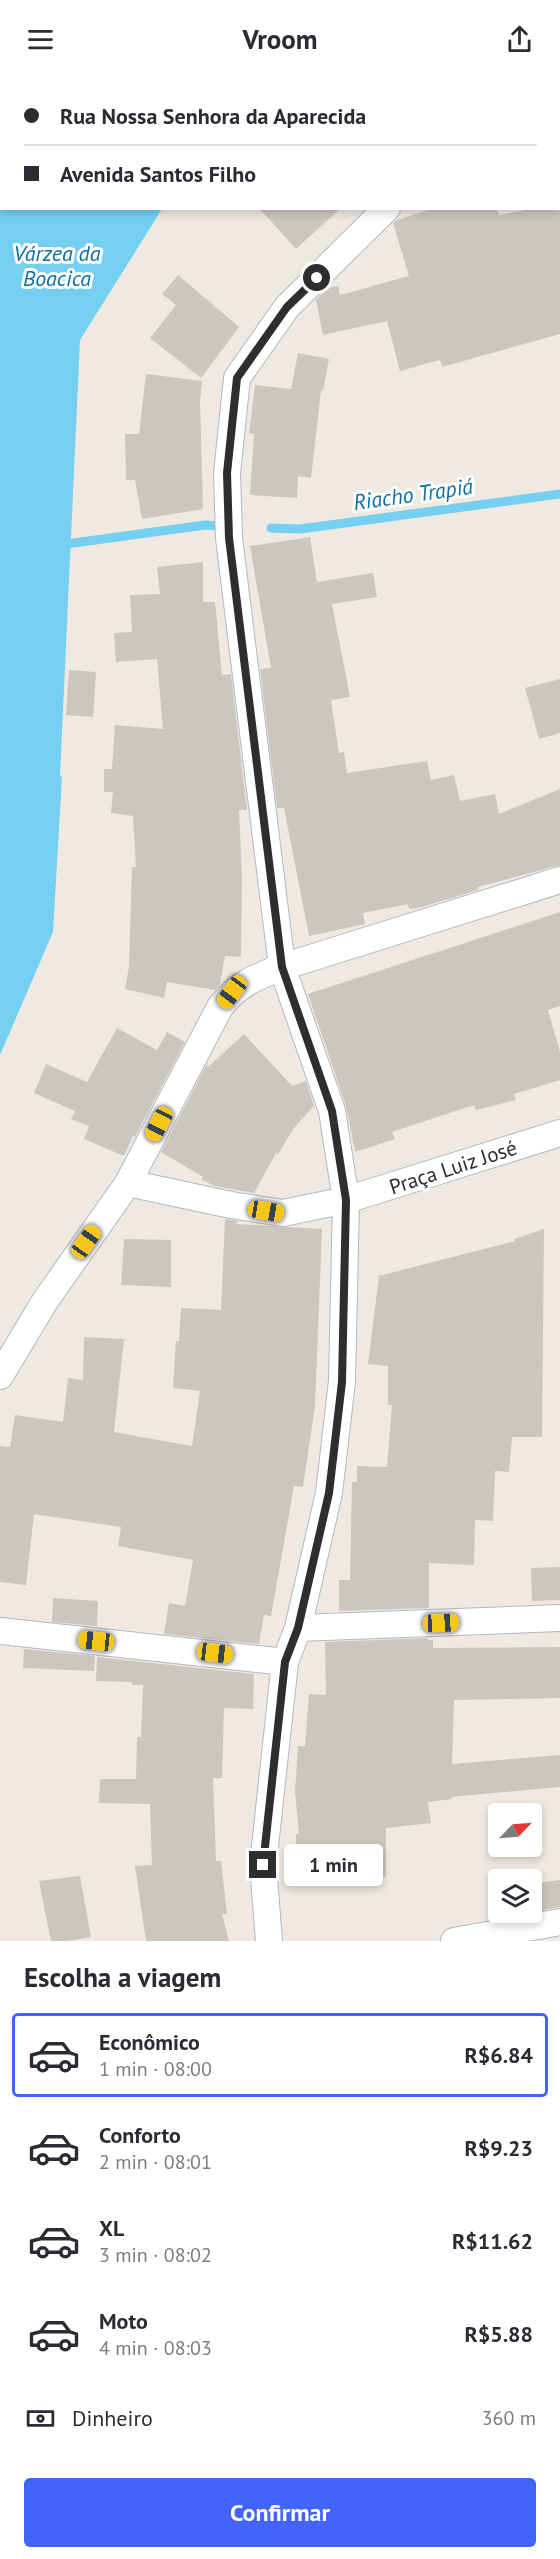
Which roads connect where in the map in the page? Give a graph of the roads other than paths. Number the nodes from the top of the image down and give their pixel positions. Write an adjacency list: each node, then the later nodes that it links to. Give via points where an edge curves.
1 (385, 210): 3 (street, via 287,307 237,378 227,473 229,538)
2 (560, 880): 3 (street)
3 (282, 967): 5 (street, via 232,992 220,1007); 6 (street, via 332,1111)
4 (560, 1132): 6 (street, Praça Luiz José)
5 (128, 1183): 6 (street, Praça Luiz José, via 283,1213); 7 (street, via 45,1301)
6 (346, 1200): 9 (street, via 342,1382 329,1493)
7 (0, 1376)
8 (560, 1618): 9 (street)
9 (298, 1628): 11 (street)
10 (0, 1631): 11 (street)
11 (285, 1662): 14 (street, via 263,1865)
12 (560, 1922): 13 (street)
13 (529, 1935): 15 (street)
14 (269, 1941)
15 (454, 1941)

